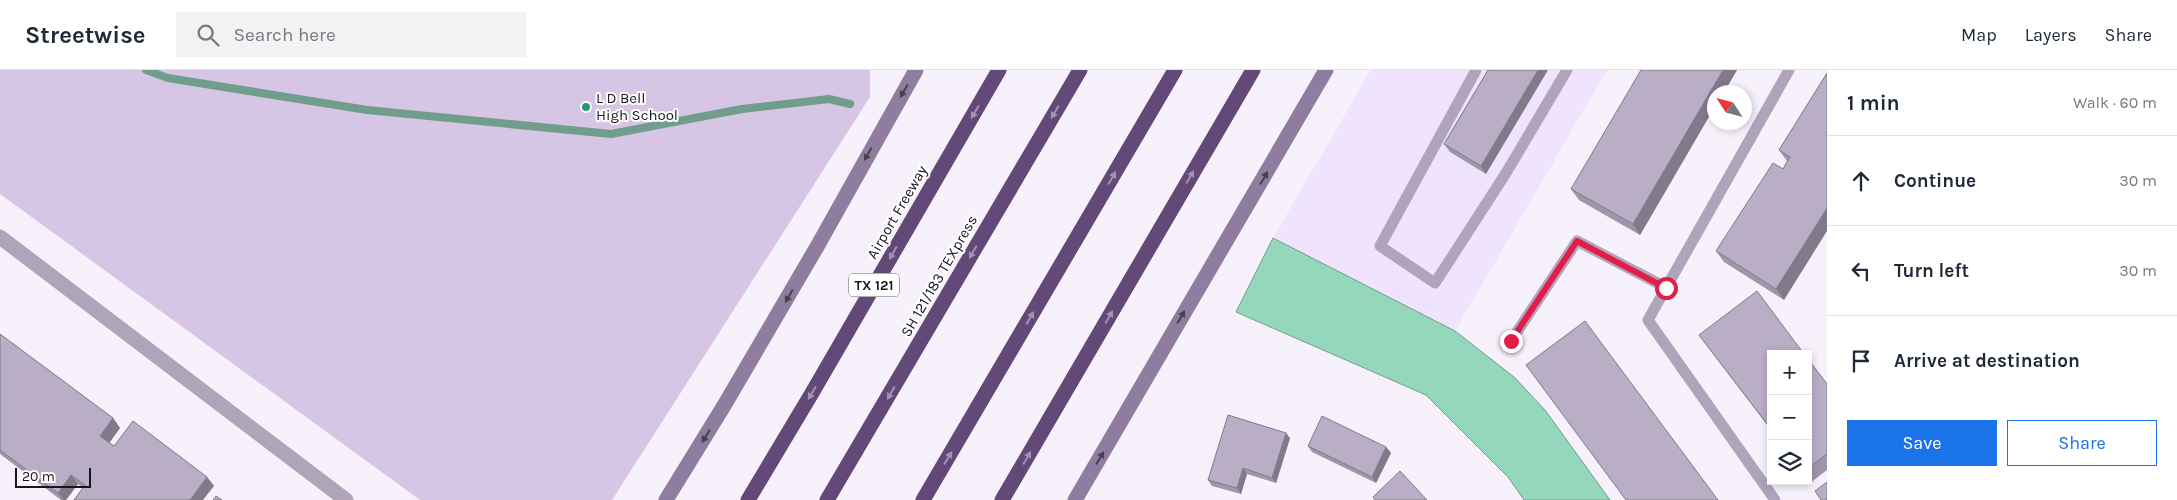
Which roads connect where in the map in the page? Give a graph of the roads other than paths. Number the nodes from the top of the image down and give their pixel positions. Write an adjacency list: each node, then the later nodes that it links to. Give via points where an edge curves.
1 (916, 70): 14 (main road, one-way to 14, via 818,245)
2 (999, 70): 15 (highway, Airport Freeway / TX 121, one-way to 15)
3 (1080, 70): 16 (highway, SH 121/183 TEXpress, one-way to 16)
4 (1175, 70): 17 (highway, one-way to 4)
5 (1253, 70): 18 (highway, one-way to 5)
6 (1326, 70): 19 (main road, one-way to 6)
7 (1476, 70): 8 (lane, via 1380,246 1435,282 1506,173)
8 (1567, 70)
9 (1789, 70): 11 (lane)
10 (0, 237): 13 (street)
11 (1666, 288): 12 (lane, via 1577,241); 20 (lane, via 1648,320)
12 (1511, 341)
13 (346, 500)
14 (666, 500)
15 (748, 500)
16 (827, 500)
17 (922, 500)
18 (1002, 500)
19 (1075, 500)
20 (1775, 500)

